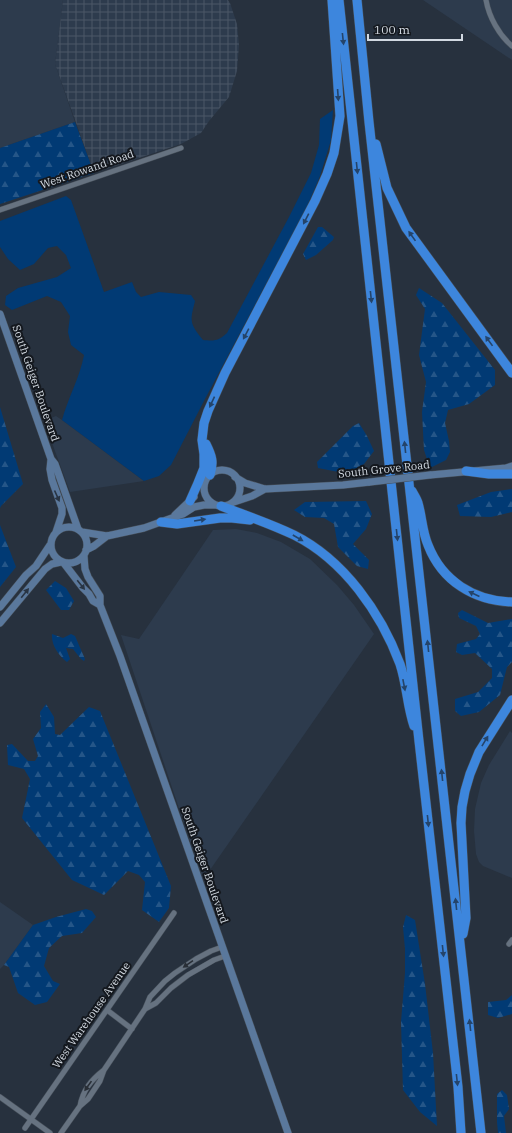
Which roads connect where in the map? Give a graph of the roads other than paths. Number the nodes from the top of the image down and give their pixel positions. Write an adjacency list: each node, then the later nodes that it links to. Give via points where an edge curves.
1 (332, 0): 11 (highway, one-way to 11, via 340,116 334,153 315,201 229,366 208,411)
2 (339, 0): 37 (highway, one-way to 37)
3 (357, 0): 6 (highway)
4 (486, 0): 5 (street, via 495,25)
5 (512, 46)
6 (369, 122): 10 (highway, one-way to 6, via 406,228 387,188); 18 (highway, one-way to 6)
7 (181, 148): 8 (street, West Rowand Road)
8 (0, 210)
9 (0, 314): 12 (street, South Geiger Boulevard)
10 (512, 373)
11 (203, 431): 15 (highway, via 213,460); 20 (highway, via 204,468)
12 (51, 459): 26 (street, South Geiger Boulevard); 27 (street, South Geiger Boulevard, one-way to 27, via 52,480 62,508)
13 (510, 469): 14 (highway, via 489,474)
14 (466, 471): 19 (street, South Grove Road, bridge, via 343,485)
15 (210, 475): 16 (street, via 220,471); 17 (street)
16 (235, 476): 19 (street, South Grove Road, via 245,483); 21 (street, via 240,487)
17 (204, 485): 20 (street); 22 (street, via 206,497)
18 (410, 486): 32 (highway, one-way to 18, via 478,596 452,580 442,570 428,545 418,502); 39 (highway, one-way to 18)
19 (265, 489): 21 (street, South Grove Road)
20 (190, 501): 23 (street)
21 (232, 503): 22 (street)
22 (218, 506): 23 (street, via 194,507); 25 (highway)
23 (171, 518): 24 (street)
24 (161, 522): 25 (highway, one-way to 25, via 177,524 232,518); 28 (street)
25 (263, 522): 37 (highway, one-way to 37, via 295,536 324,555 342,571 371,606 400,665 410,715)
26 (80, 531): 27 (street, via 65,526); 28 (street); 30 (street, via 86,537)
27 (56, 532): 29 (street)
28 (107, 536): 30 (street)
29 (50, 545): 31 (street, via 54,556); 34 (street, via 36,566)
30 (85, 553): 31 (street, via 74,562); 33 (street, South Geiger Boulevard, via 85,568 100,596)
31 (62, 562): 33 (street, South Geiger Boulevard, one-way to 33, via 93,601); 35 (street, one-way to 31, via 45,568)
32 (512, 602)
33 (100, 605): 40 (street, South Geiger Boulevard)
34 (0, 607)
35 (0, 623)
36 (512, 700): 39 (highway, one-way to 36, via 466,918 462,808 470,774 479,752)
37 (419, 741): 51 (highway, one-way to 51)
38 (174, 913): 43 (street, West Warehouse Avenue)
39 (461, 943): 52 (highway, one-way to 39)
40 (222, 947): 41 (street, South Geiger Boulevard); 42 (street, one-way to 42, via 196,959 165,981 150,997)
41 (226, 956): 42 (street, via 188,975 170,988 156,1003); 50 (street, South Geiger Boulevard)
42 (145, 1009): 44 (street)
43 (107, 1010): 44 (street); 46 (street, West Warehouse Avenue)
44 (132, 1029): 49 (street, via 88,1099)
45 (0, 1098): 46 (street)
46 (31, 1120): 47 (street, West Warehouse Avenue); 48 (street)
47 (25, 1128)
48 (50, 1133)
49 (61, 1133)
50 (288, 1133)
51 (461, 1133)
52 (481, 1133)

